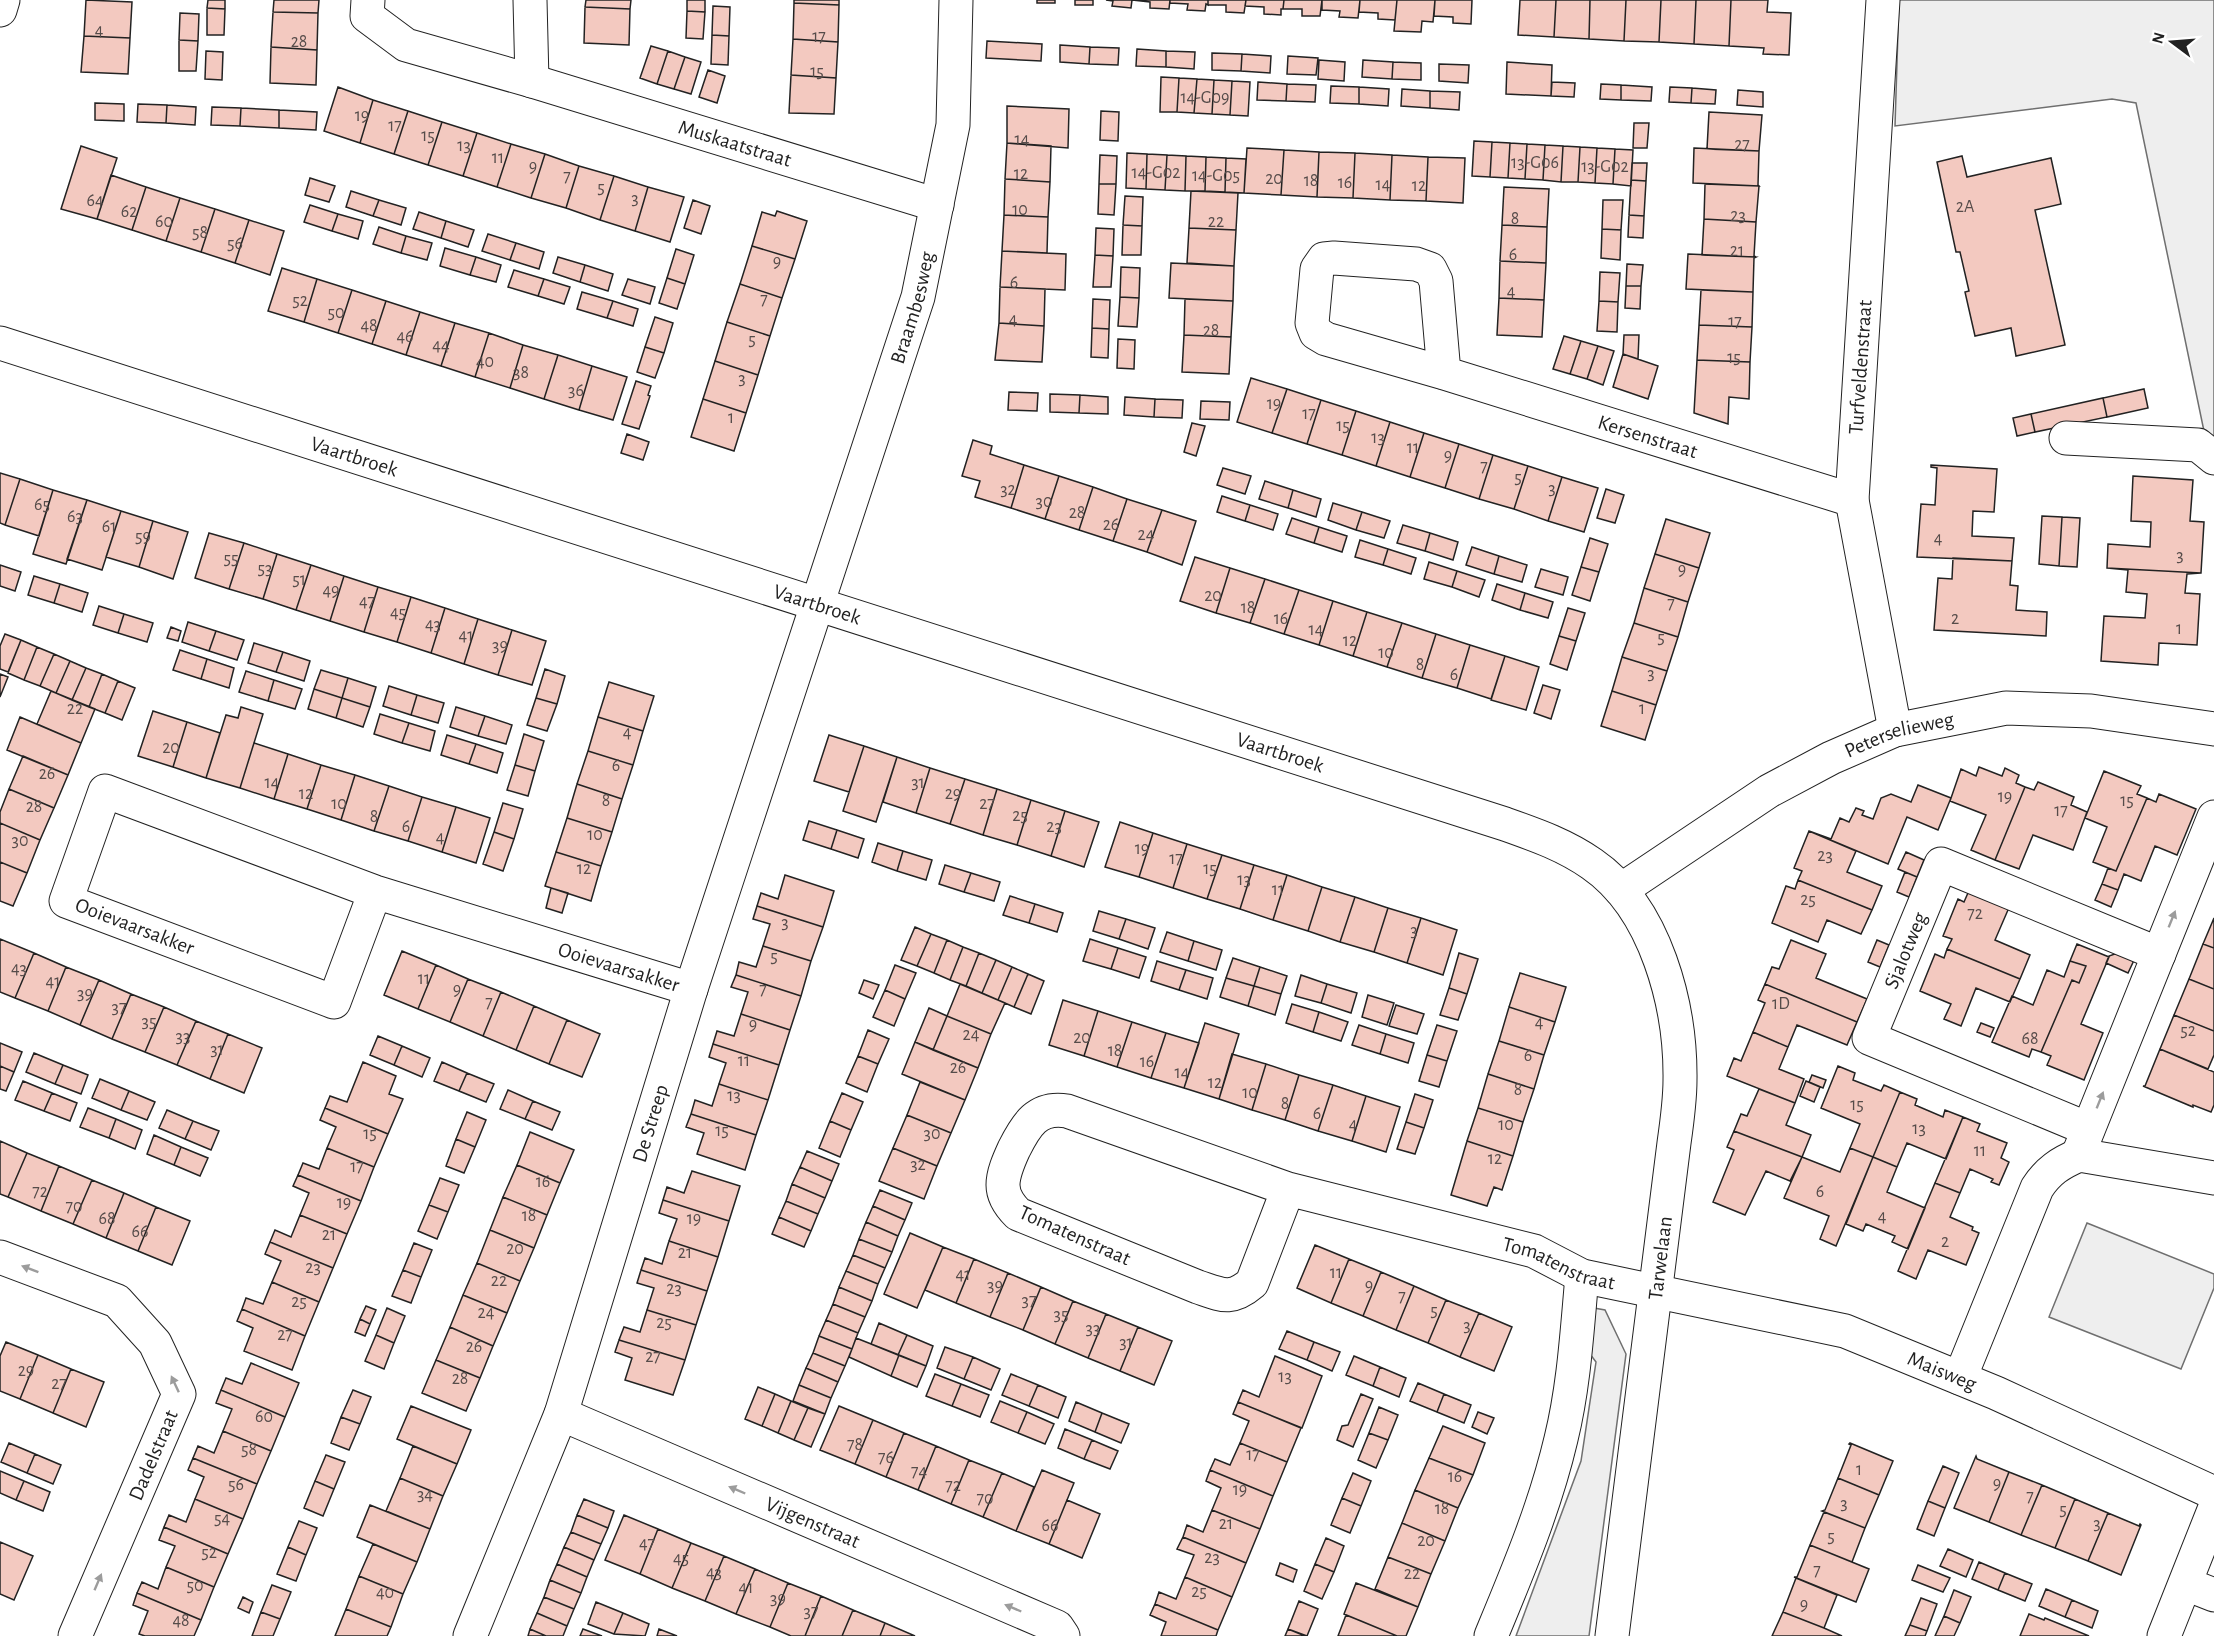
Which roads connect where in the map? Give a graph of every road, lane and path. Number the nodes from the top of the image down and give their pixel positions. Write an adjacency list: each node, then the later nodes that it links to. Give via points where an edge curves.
1 (3, 0): 6 (street)
2 (368, 0): 7 (street, Muskaatstraat, via 367,16 406,45)
3 (530, 0): 7 (street)
4 (956, 0): 8 (street, Braambesweg, via 953,125)
5 (1883, 0): 13 (street, Turfveldenstraat)
6 (0, 10)
7 (532, 81): 8 (street, Muskaatstraat)
8 (937, 206): 14 (street, Braambesweg, via 918,297)
9 (0, 343): 14 (street, Vaartbroek)
10 (1444, 373): 10 (street, Kersenstraat, via 1436,281 1430,269 1416,264 1324,259 1317,268 1312,323 1316,333); 13 (street, Kersenstraat)
11 (2066, 438): 12 (street, via 2198,445)
12 (2214, 458)
13 (1852, 500): 16 (street, Turfveldenstraat)
14 (816, 604): 18 (street, Vaartbroek, via 1505,824 1562,845 1594,865); 21 (street, De Streep)
15 (2214, 729): 16 (street, Peterselieweg, via 2091,711 2006,708)
16 (1895, 730): 18 (street, Peterselieweg, via 1769,791)
17 (2214, 817): 20 (street, one-way to 17)
18 (1622, 890): 27 (street, Tarwelaan, via 1655,945 1677,1033 1678,1109)
19 (375, 892): 19 (street, Ooievaarsakker, via 334,1002 66,901 105,791); 21 (street, Ooievaarsakker)
20 (2158, 954): 22 (street, one-way to 20); 22 (street, Sjalotweg, via 1941,864 1869,1038)
21 (691, 989): 29 (street, De Streep)
22 (2083, 1142): 23 (street, Sjalotweg); 28 (street, via 2045,1175 2037,1188)
23 (2214, 1178)
24 (1288, 1189): 24 (street, Tomatenstraat, via 1054,1109 1036,1116 1024,1129 1006,1168 1003,1185 1008,1205 1018,1214 1226,1296 1240,1293 1252,1283); 26 (street, Tomatenstraat, via 1534,1251)
25 (0, 1257): 33 (street, Dadelstraat, one-way to 25, via 179,1394 155,1343 117,1301)
26 (1582, 1276): 27 (street, Tomatenstraat); 36 (street, via 1572,1379 1561,1438 1525,1554)
27 (1656, 1292): 28 (street, Maisweg, via 1845,1331); 37 (street, Tarwelaan)
28 (1959, 1378): 30 (street, Maisweg)
29 (561, 1414): 34 (street, De Streep); 35 (street, Vijgenstraat, one-way to 29, via 1057,1627)
30 (2214, 1493)
31 (2214, 1510): 32 (street)
32 (2200, 1590): 38 (street)
33 (75, 1636)
34 (470, 1636)
35 (1063, 1636)
36 (1491, 1636)
37 (1612, 1636)
38 (2164, 1636)

